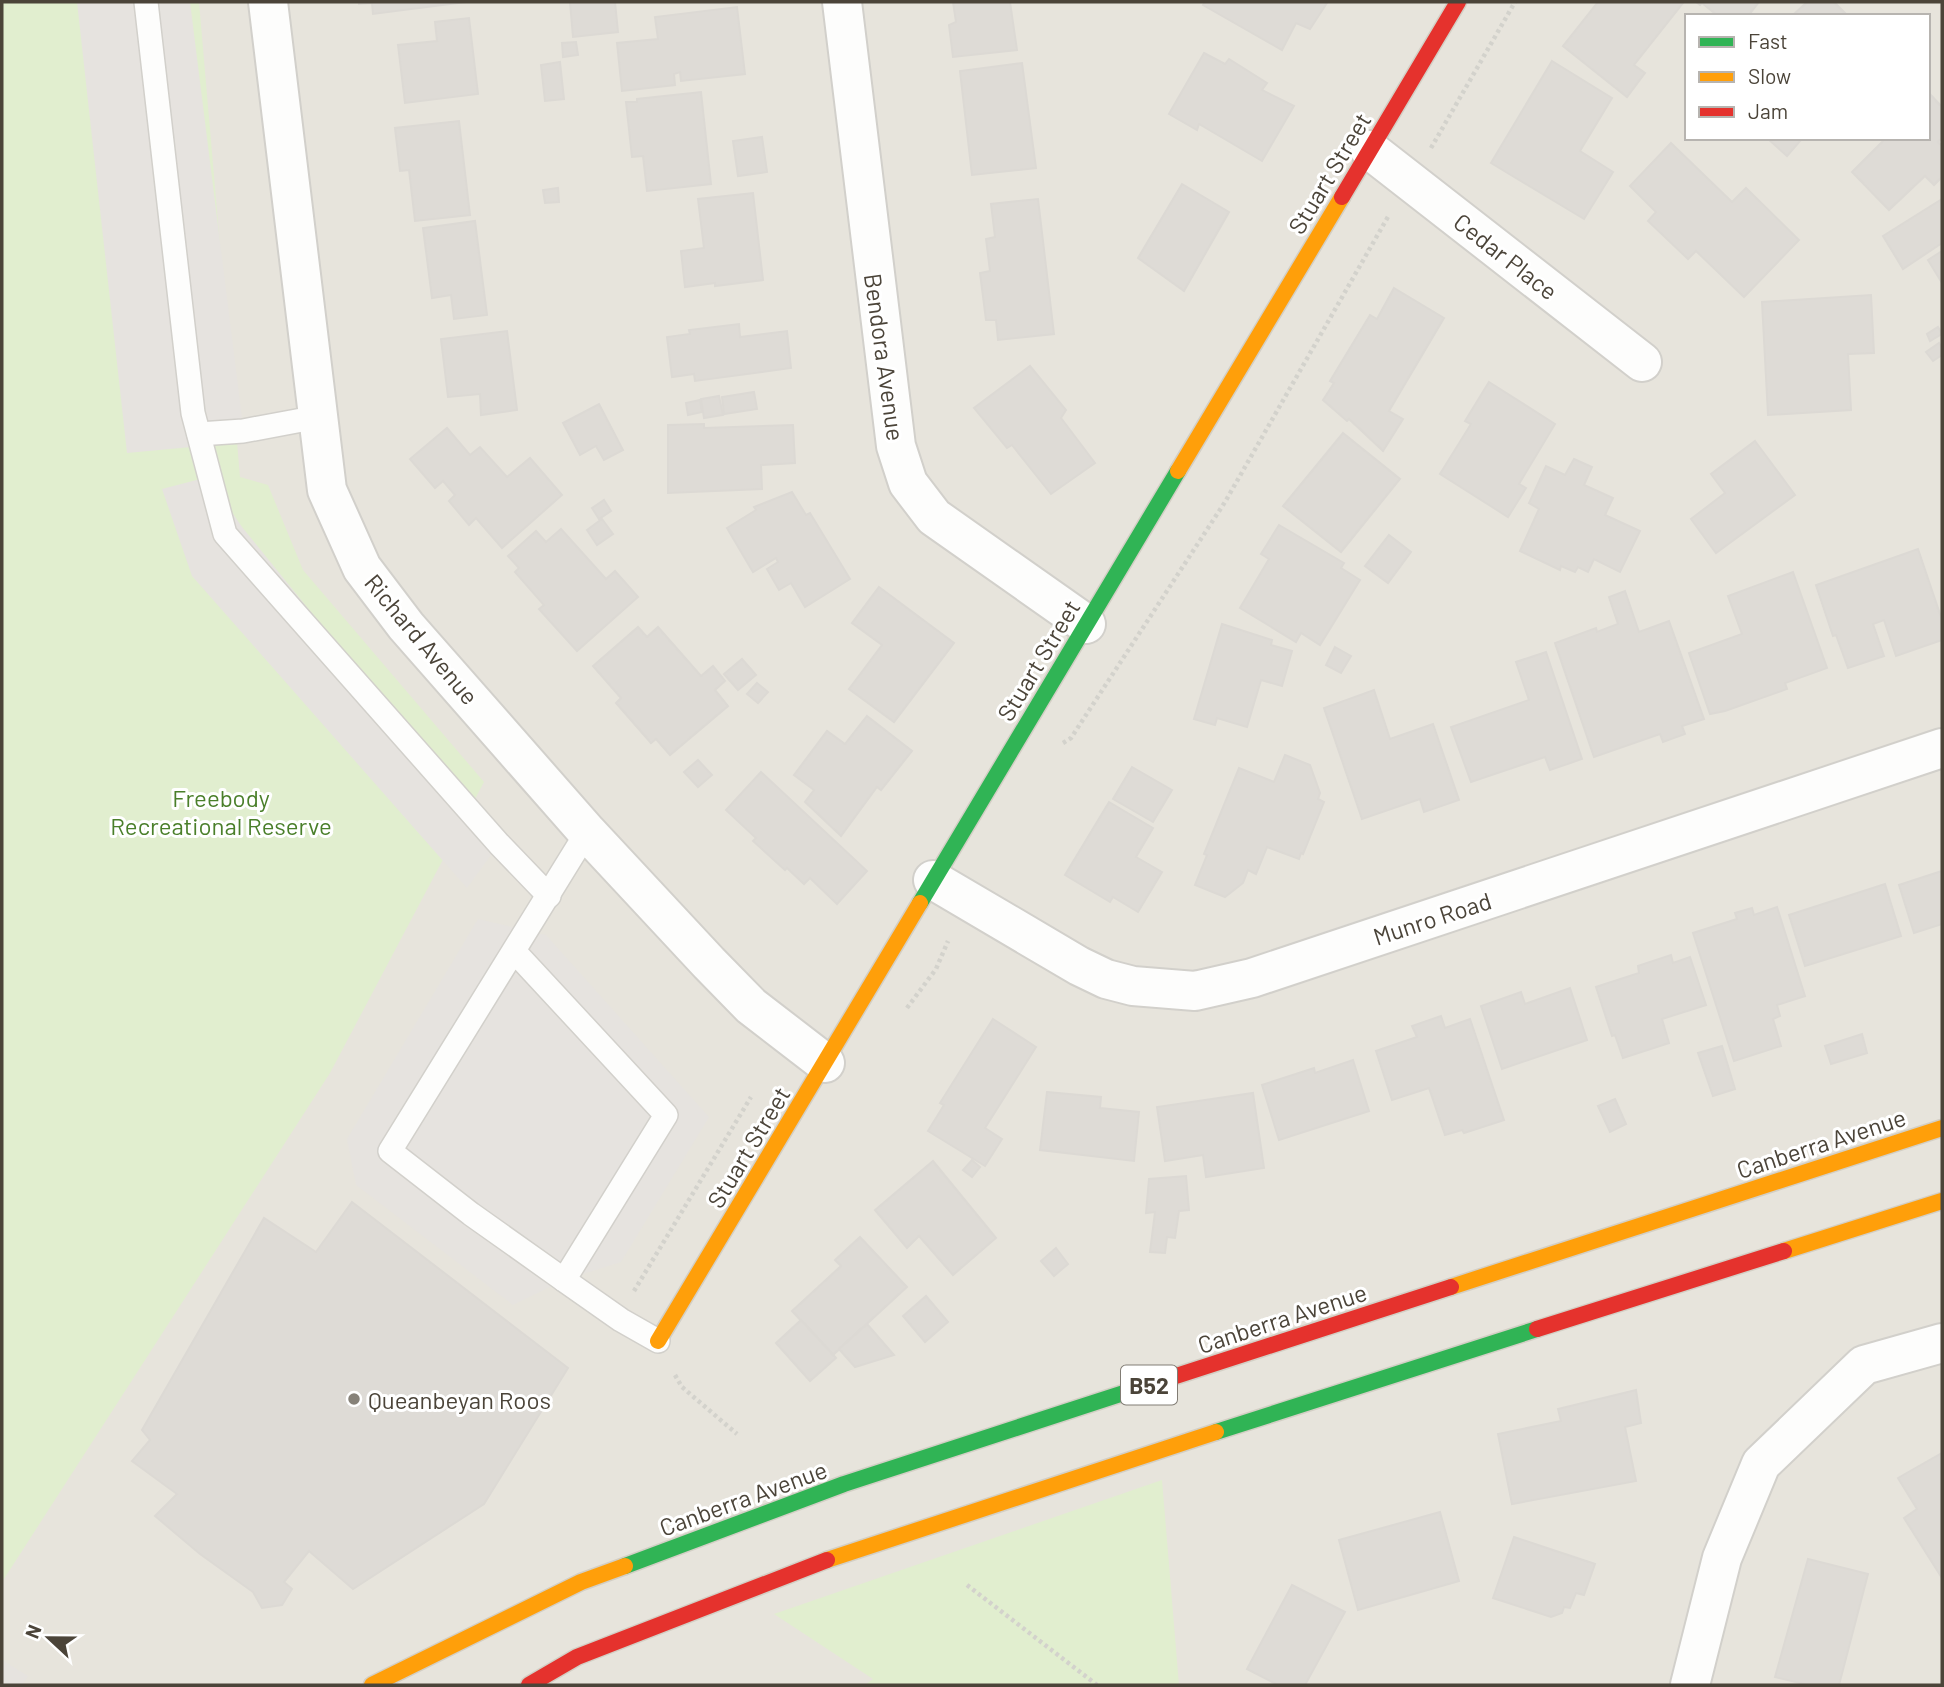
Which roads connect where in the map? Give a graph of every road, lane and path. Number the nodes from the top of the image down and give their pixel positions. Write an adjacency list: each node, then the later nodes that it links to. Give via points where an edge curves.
1 (146, 2): 10 (lane)
2 (268, 2): 9 (street, Richard Avenue)
3 (842, 2): 11 (street, Bendora Avenue, via 896,446 908,483 934,517)
4 (1458, 2): 6 (main road, Stuart Street)
5 (1515, 2): 7 (path)
6 (1370, 150): 7 (street, Cedar Place); 11 (main road, Stuart Street)
7 (1410, 181): 8 (street, Cedar Place); 13 (path, via 1225,502 1071,738)
8 (1642, 362)
9 (318, 417): 10 (lane); 14 (street, Richard Avenue, via 327,490 362,568 406,626)
10 (199, 435): 16 (lane, via 225,534)
11 (1086, 625): 15 (main road, Stuart Street)
12 (1942, 748): 17 (street, Munro Road, via 1252,978 1195,991 1106,979)
13 (1053, 750)
14 (587, 832): 16 (lane); 20 (street, Richard Avenue, via 751,1006)
15 (933, 880): 17 (street, Munro Road); 20 (main road, Stuart Street)
16 (549, 896): 18 (lane)
17 (968, 901): 19 (path, via 936,969)
18 (514, 951): 24 (lane, via 666,1115); 24 (lane, via 390,1152)
19 (902, 1015)
20 (825, 1063): 26 (main road, Stuart Street)
21 (751, 1097): 25 (path)
22 (1942, 1128): 31 (main road, Canberra Avenue / B52, via 844,1484 582,1582)
23 (1942, 1201): 32 (main road, via 852,1551 577,1657)
24 (564, 1280): 25 (lane)
25 (618, 1318): 26 (lane)
26 (658, 1341): 28 (path, via 682,1387)
27 (1942, 1343): 30 (street, via 1864,1365 1761,1464 1722,1558)
28 (737, 1434)
29 (967, 1585): 33 (path)
30 (1681, 1684)
31 (372, 1685)
32 (529, 1685)
33 (1097, 1685)

